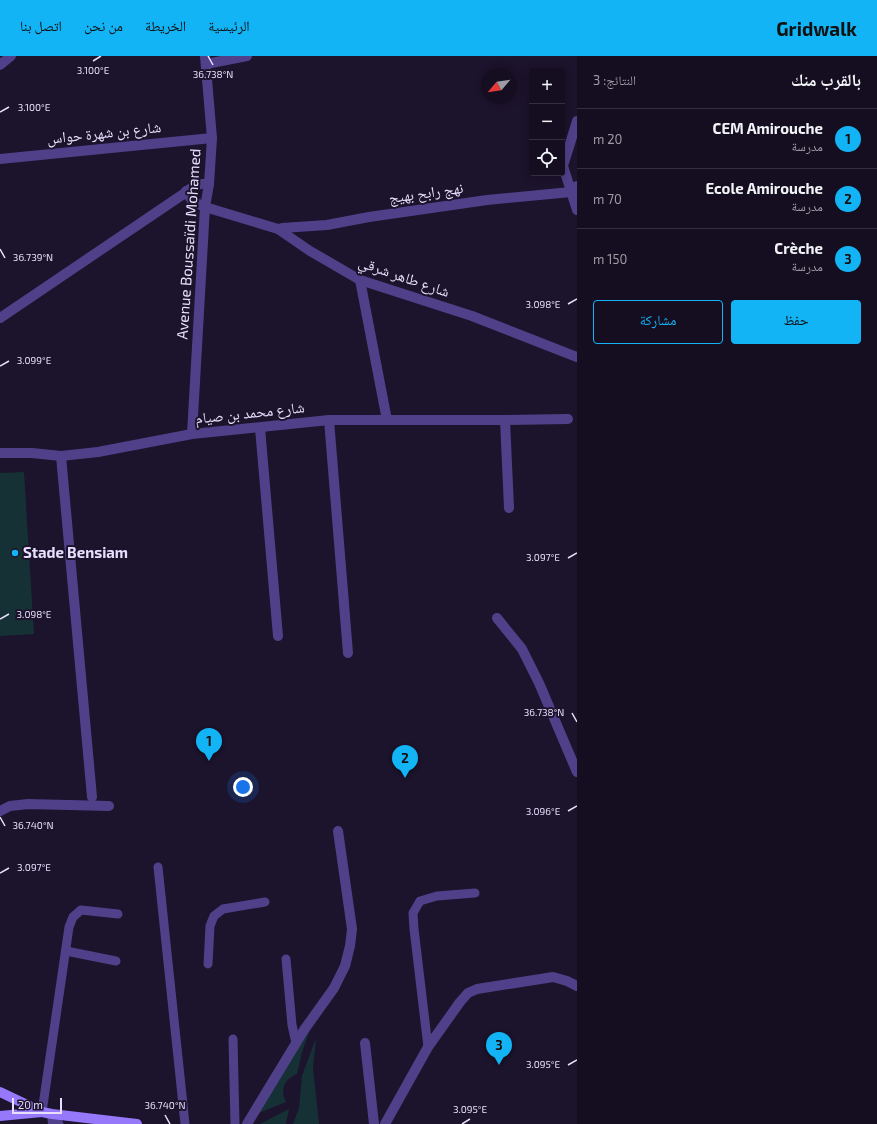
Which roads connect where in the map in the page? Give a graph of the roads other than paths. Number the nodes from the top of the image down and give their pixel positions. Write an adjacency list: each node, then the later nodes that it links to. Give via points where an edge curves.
1 (10, 56): 4 (street)
2 (247, 56): 3 (street)
3 (206, 60): 6 (street, Avenue Boussaïdi Mohamed)
4 (0, 65)
5 (577, 121): 9 (street, via 563,166)
6 (212, 138): 7 (street, شارع بن شهرة حواس); 8 (street, Avenue Boussaïdi Mohamed)
7 (0, 159)
8 (209, 184): 10 (street, via 196,185); 11 (street, Avenue Boussaïdi Mohamed)
9 (574, 189): 12 (street); 13 (street, نهج رابح بهيج, via 369,216 327,226)
10 (186, 191): 11 (street, شارع طاهر شرقي, via 192,201); 15 (street)
11 (205, 207): 13 (street, شارع طاهر شرقي); 22 (street, Avenue Boussaïdi Mohamed)
12 (577, 210)
13 (278, 230): 14 (street, شارع طاهر شرقي)
14 (360, 280): 16 (street, شارع طاهر شرقي, via 472,316); 19 (street)
15 (0, 318)
16 (577, 356)
17 (568, 419): 20 (street, شارع محمد بن صيام)
18 (329, 420): 19 (street, شارع محمد بن صيام); 21 (street, شارع محمد بن صيام); 28 (street)
19 (387, 420): 20 (street, شارع محمد بن صيام)
20 (505, 420): 25 (street)
21 (260, 428): 22 (street, شارع محمد بن صيام); 27 (street)
22 (192, 434): 24 (street, شارع محمد بن صيام, via 98,452)
23 (0, 453): 24 (street, شارع محمد بن صيام)
24 (61, 456): 30 (street)
25 (509, 508)
26 (497, 618): 29 (street, via 522,649)
27 (278, 636)
28 (348, 653)
29 (577, 772)
30 (92, 797)
31 (109, 806): 32 (street, via 28,804 10,806)
32 (0, 811)
33 (338, 831): 44 (street, via 352,929 350,946 345,966 334,988)
34 (158, 867): 53 (lane)
35 (475, 893): 46 (lane, via 437,896 420,901 413,914)
36 (265, 902): 41 (lane, via 223,909 214,916 210,926)
37 (118, 914): 38 (lane, via 81,910 73,917 69,927)
38 (66, 951): 40 (lane); 48 (lane)
39 (286, 959): 44 (lane)
40 (116, 960)
41 (208, 964)
42 (577, 986): 46 (street, via 552,978 477,989 468,993 460,1002)
43 (233, 1039): 54 (lane)
44 (296, 1043): 55 (street)
45 (365, 1043): 56 (street)
46 (428, 1047): 57 (street)
47 (0, 1092): 48 (street)
48 (42, 1112): 49 (street); 50 (street)
49 (0, 1116)
50 (53, 1119): 51 (lane); 52 (street)
51 (60, 1124)
52 (137, 1124)
53 (185, 1124)
54 (235, 1124)
55 (246, 1124)
56 (374, 1124)
57 (385, 1124)

